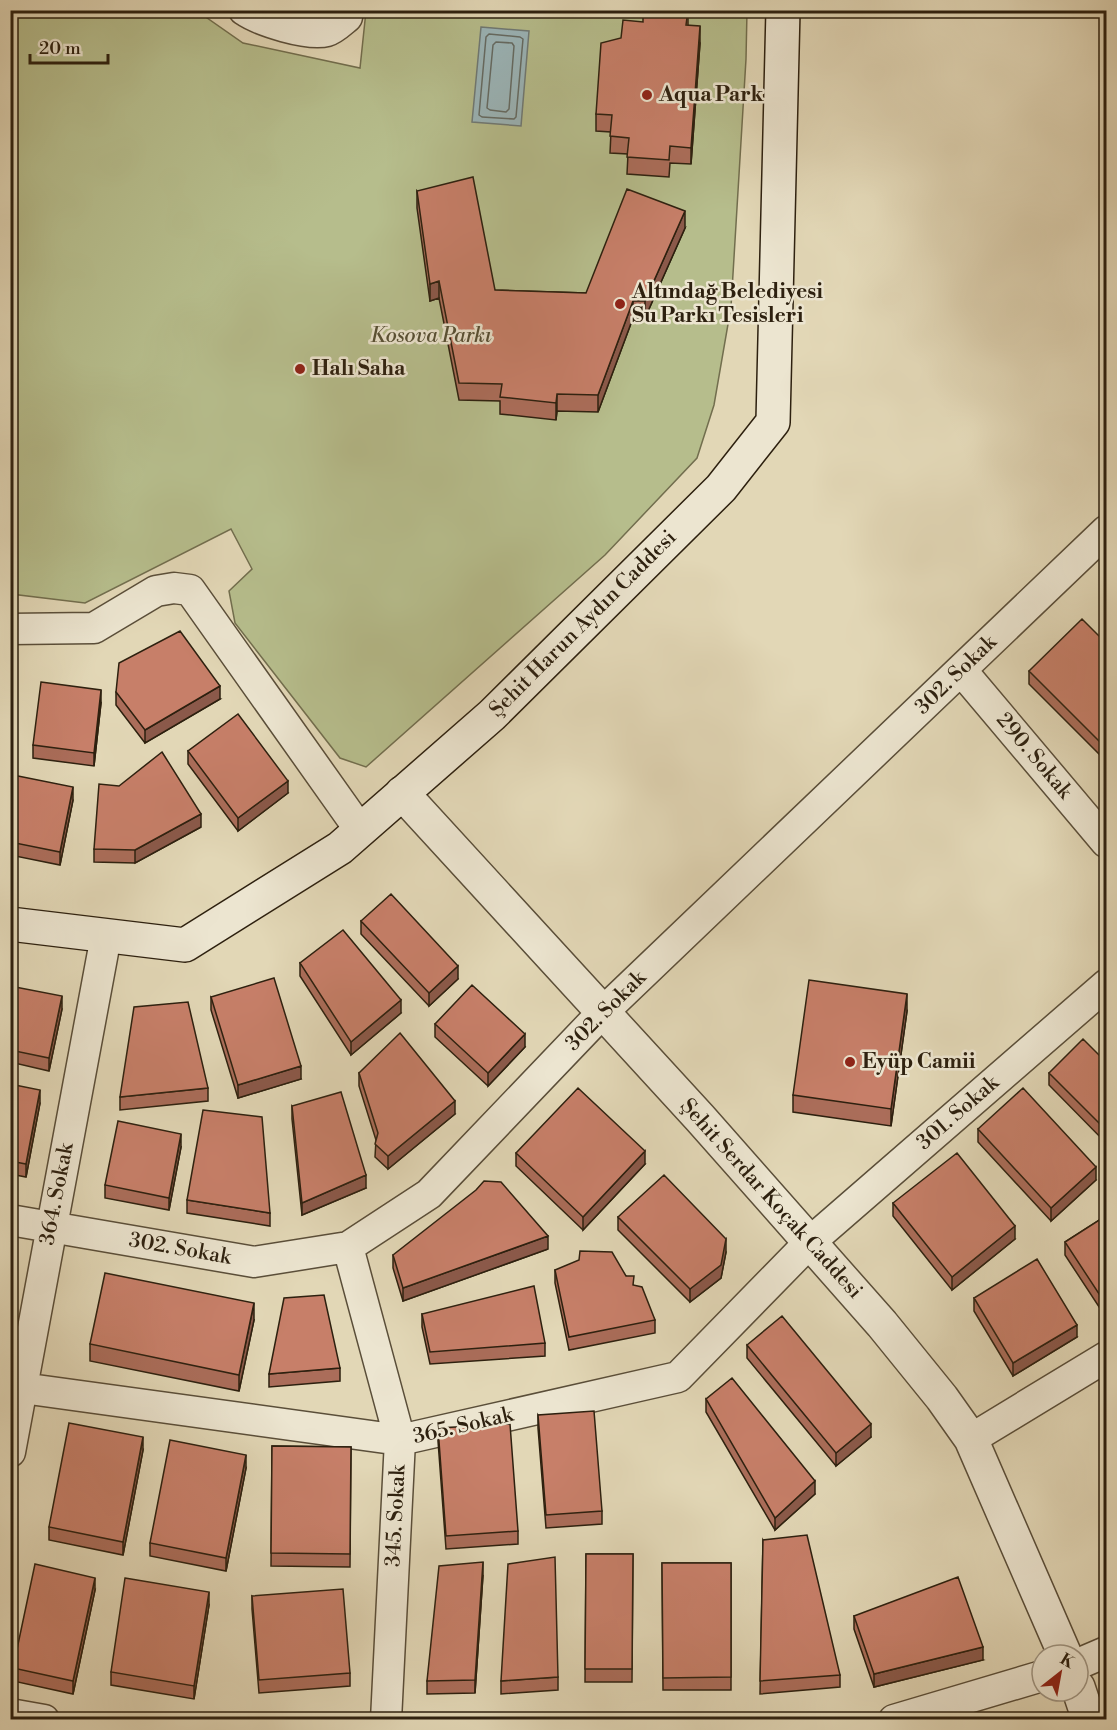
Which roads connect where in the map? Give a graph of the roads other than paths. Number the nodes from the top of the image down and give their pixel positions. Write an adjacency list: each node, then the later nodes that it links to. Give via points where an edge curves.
1 (244, 10): 3 (street, via 303,31 328,31)
2 (783, 10): 7 (main road, Şehit Harun Aydın Caddesi, via 773,422 713,496 492,715)
3 (348, 14)
4 (1107, 531): 6 (street, 302. Sokak)
5 (10, 629): 8 (street, via 94,628 156,591 190,590)
6 (961, 670): 9 (street, 290. Sokak); 13 (street, 302. Sokak)
7 (402, 793): 8 (main road, Şehit Harun Aydın Caddesi); 13 (main road, Şehit Serdar Koçak Caddesi)
8 (360, 830): 11 (main road, Şehit Harun Aydın Caddesi, via 340,848 185,945)
9 (1107, 842)
10 (10, 924): 11 (main road, Şehit Harun Aydın Caddesi)
11 (106, 936): 15 (street, 364. Sokak)
12 (1107, 985): 16 (street, 301. Sokak)
13 (603, 1012): 16 (main road, Şehit Serdar Koçak Caddesi); 17 (street, 302. Sokak, via 429,1194)
14 (10, 1220): 15 (street, 302. Sokak)
15 (51, 1227): 17 (street, 302. Sokak, via 254,1262); 19 (street, 364. Sokak)
16 (810, 1242): 20 (main road, Şehit Serdar Koçak Caddesi, via 882,1324); 21 (street, 365. Sokak, via 678,1377)
17 (348, 1247): 21 (street, 345. Sokak)
18 (1107, 1357): 20 (street)
19 (22, 1388): 21 (street, 365. Sokak); 22 (street, 364. Sokak)
20 (971, 1439): 23 (main road, Şehit Serdar Koçak Caddesi)
21 (400, 1440): 30 (street, 345. Sokak)
22 (10, 1452)
23 (1060, 1643)
24 (1107, 1652): 25 (street)
25 (1090, 1659)
26 (1030, 1679): 31 (street)
27 (1084, 1703): 32 (main road)
28 (10, 1714): 29 (street)
29 (44, 1719)
30 (386, 1719)
31 (894, 1719)
32 (1089, 1719)

